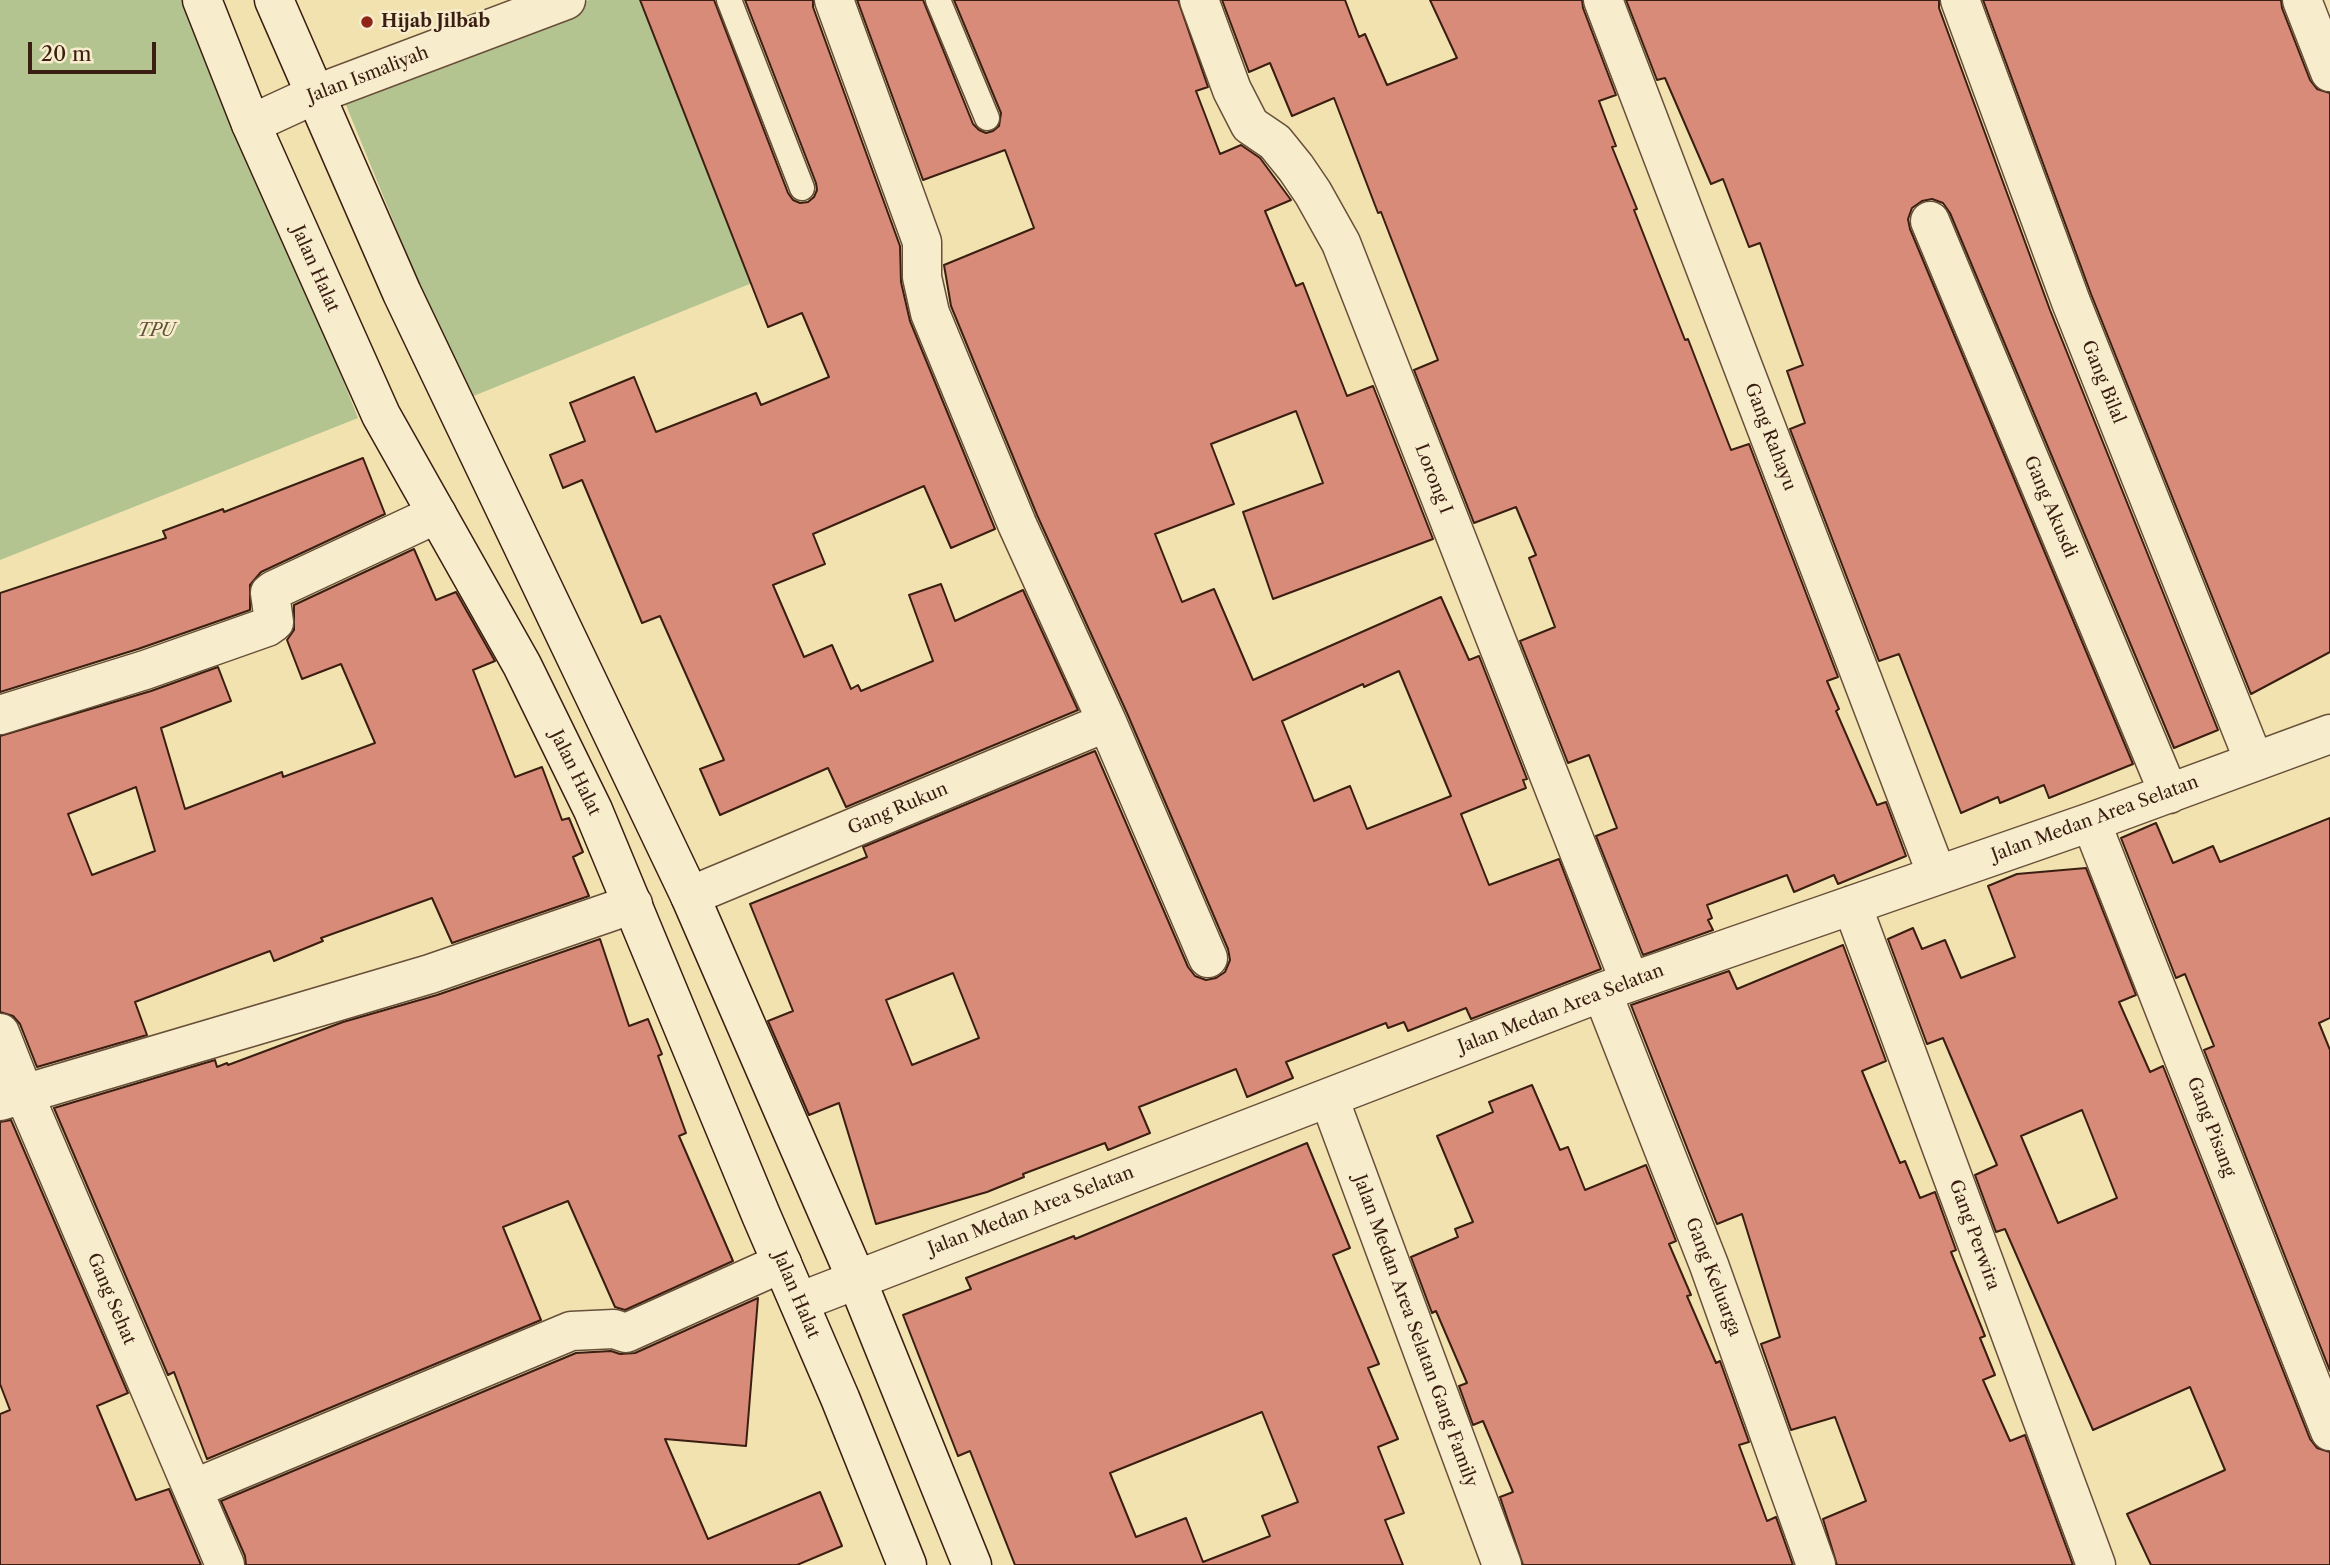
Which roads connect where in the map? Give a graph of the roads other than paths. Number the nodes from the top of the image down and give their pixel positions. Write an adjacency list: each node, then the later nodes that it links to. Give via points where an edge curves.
1 (202, 0): 14 (street, Jalan Halat)
2 (274, 0): 12 (street)
3 (566, 0): 12 (street, Jalan Ismaliyah)
4 (729, 0): 15 (lane)
5 (834, 0): 19 (street, via 922,242 922,277 930,313 1017,524)
6 (938, 0): 13 (lane)
7 (1199, 0): 29 (street, Lorong I, via 1250,125 1275,142 1289,160 1340,243)
8 (1603, 0): 24 (street, Gang Rahayu)
9 (1960, 0): 21 (street, Gang Bilal, via 2071,302)
10 (2302, 0): 11 (street)
11 (2330, 72)
12 (314, 95): 14 (street, Jalan Ismaliyah); 25 (street, via 402,293)
13 (987, 118)
14 (251, 124): 17 (street, Jalan Halat, via 381,415)
15 (802, 188)
16 (1930, 220): 22 (street, Gang Akusdi)
17 (437, 514): 18 (street, via 274,590 270,598 274,622 267,627); 26 (street, Jalan Halat, via 522,665)
18 (0, 715)
19 (1107, 722): 25 (street, Gang Rukun); 28 (street)
20 (2330, 734): 21 (street, Jalan Medan Area Selatan)
21 (2254, 761): 22 (street, Jalan Medan Area Selatan)
22 (2169, 794): 23 (street, Jalan Medan Area Selatan)
23 (2091, 822): 24 (street, Jalan Medan Area Selatan); 36 (street, Gang Pisang)
24 (1937, 875): 27 (street, Jalan Medan Area Selatan)
25 (690, 896): 34 (street)
26 (633, 904): 31 (street, via 430,974); 33 (street, Jalan Halat)
27 (1852, 905): 29 (street, Jalan Medan Area Selatan); 43 (street, Gang Perwira)
28 (1208, 958)
29 (1616, 987): 32 (street, Jalan Medan Area Selatan); 42 (street, Gang Keluarga)
30 (0, 1033): 31 (street, Gang Sehat)
31 (12, 1098): 37 (street, Gang Sehat)
32 (1329, 1098): 34 (street, Jalan Medan Area Selatan); 41 (street, Jalan Medan Area Selatan Gang Family)
33 (782, 1263): 35 (street, Jalan Halat); 37 (street, via 626,1333 614,1329 571,1331)
34 (856, 1278): 35 (street, Jalan Medan Area Selatan); 40 (street)
35 (799, 1302): 39 (street, Jalan Halat)
36 (2330, 1431)
37 (192, 1489): 38 (street, Gang Sehat)
38 (225, 1565)
39 (907, 1565)
40 (972, 1565)
41 (1502, 1565)
42 (1816, 1565)
43 (2096, 1565)

